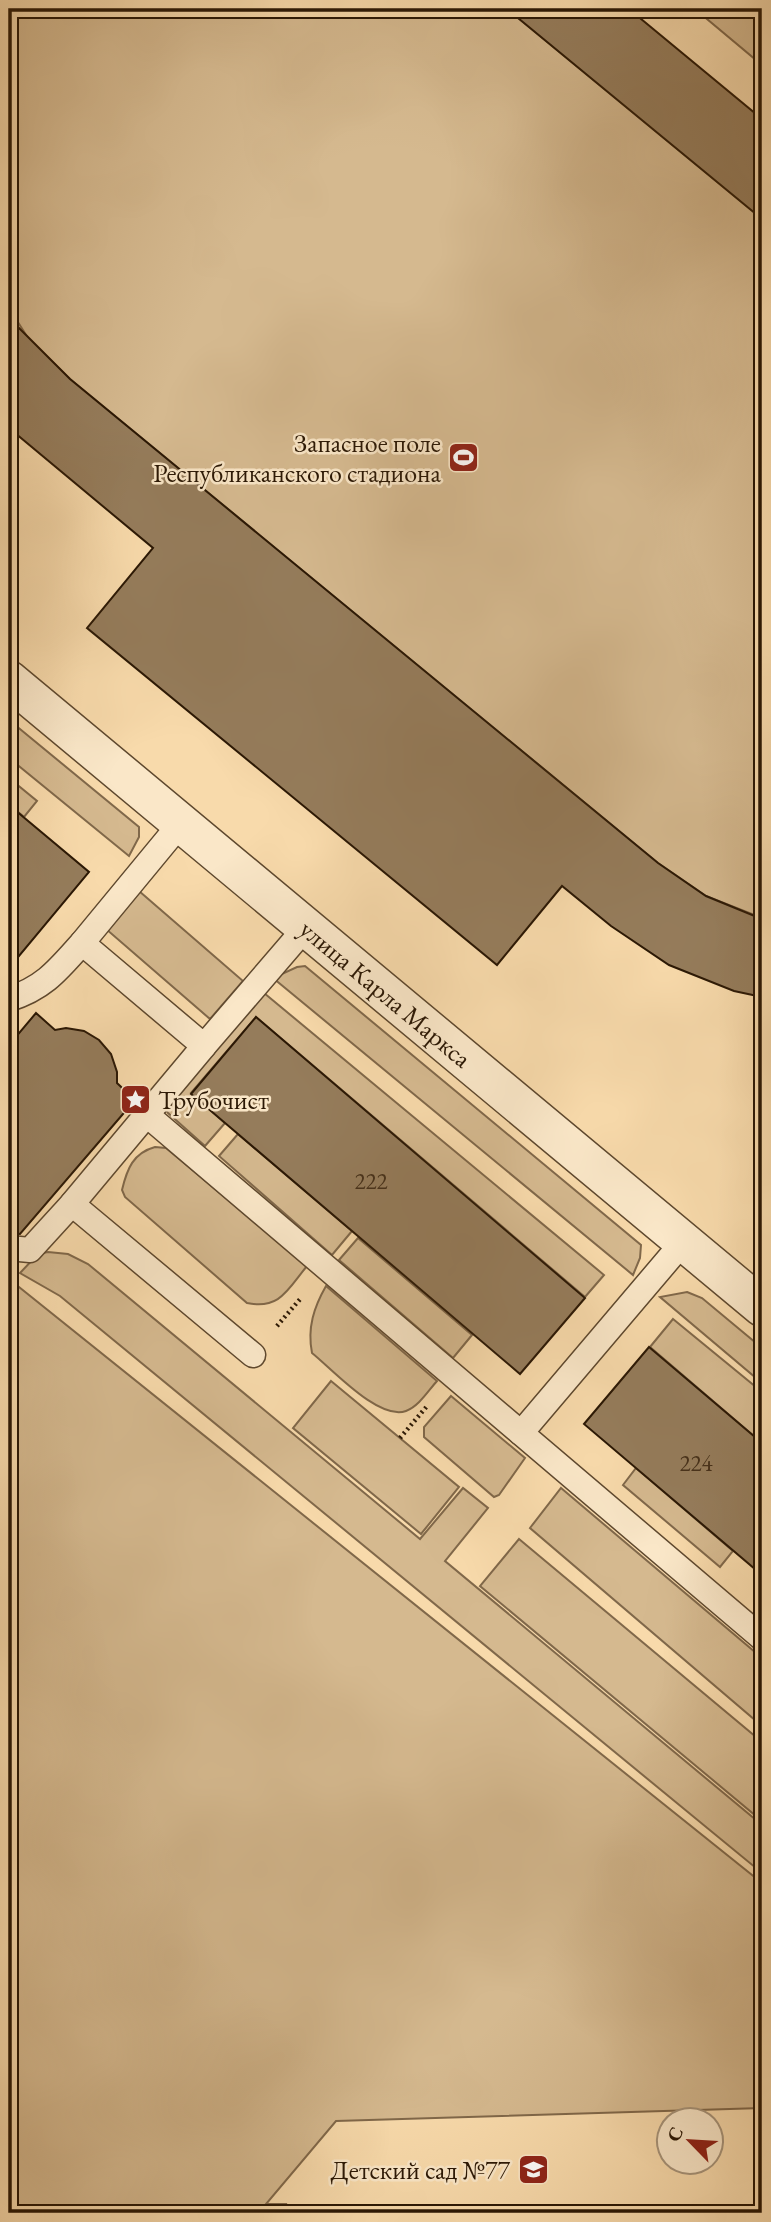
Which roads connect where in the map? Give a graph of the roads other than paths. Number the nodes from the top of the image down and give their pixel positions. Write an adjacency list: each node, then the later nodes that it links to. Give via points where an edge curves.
1 (9, 680): 2 (street, улица Карла Маркса)
2 (181, 823): 3 (street, улица Карла Маркса); 4 (lane)
3 (307, 926): 6 (lane); 9 (street, улица Карла Маркса)
4 (82, 943): 5 (lane, via 46,982); 6 (lane)
5 (9, 999)
6 (204, 1046): 7 (lane)
7 (147, 1115): 8 (lane); 13 (lane)
8 (72, 1204): 10 (lane, via 30,1250); 12 (lane)
9 (684, 1241): 11 (street, улица Карла Маркса); 13 (lane)
10 (9, 1248)
11 (762, 1307)
12 (253, 1355)
13 (521, 1433): 14 (lane)
14 (762, 1638)

